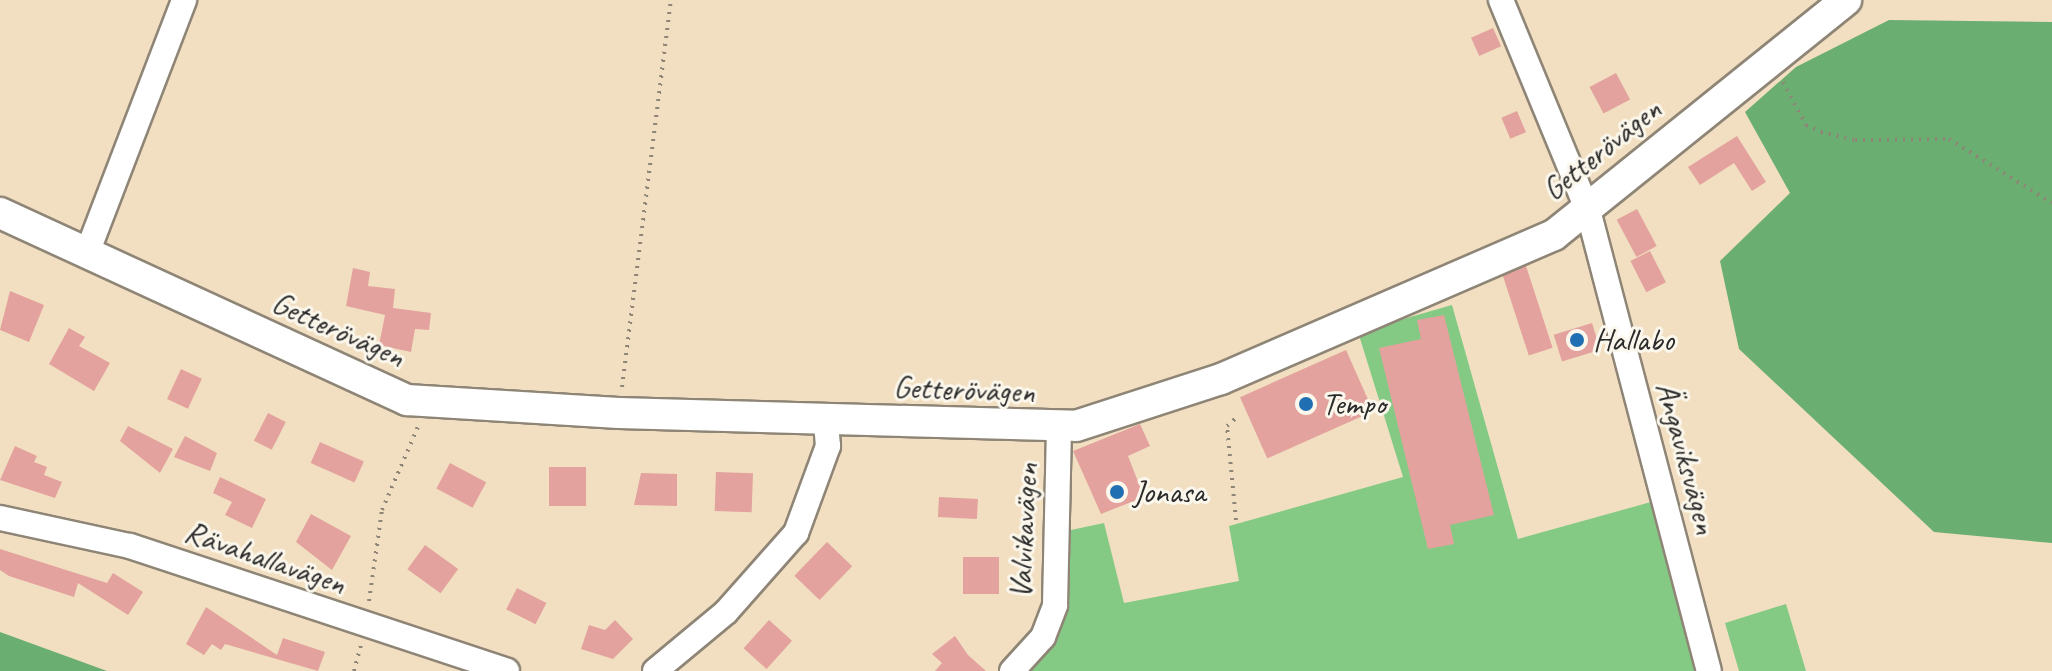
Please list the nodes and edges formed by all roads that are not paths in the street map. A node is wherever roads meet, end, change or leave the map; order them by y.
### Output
1 (184, 0) edge
2 (1501, 0) edge
3 (1846, 0) edge
4 (0, 213) edge
5 (1589, 214) junction
6 (87, 253) junction
7 (826, 421) junction
8 (1059, 427) junction
9 (0, 518) edge
10 (507, 671) edge
11 (655, 671) edge
12 (1012, 671) edge
13 (1709, 671) edge

1 - 6 street
2 - 5 street, Ängaviksvägen
3 - 5 street, Getterövägen
4 - 6 street, Getterövägen
5 - 8 street, Getterövägen
5 - 13 street, Ängaviksvägen
6 - 7 street, Getterövägen
7 - 8 street, Getterövägen
7 - 11 street
8 - 12 street, Valvikavägen
9 - 10 street, Rävahallavägen

